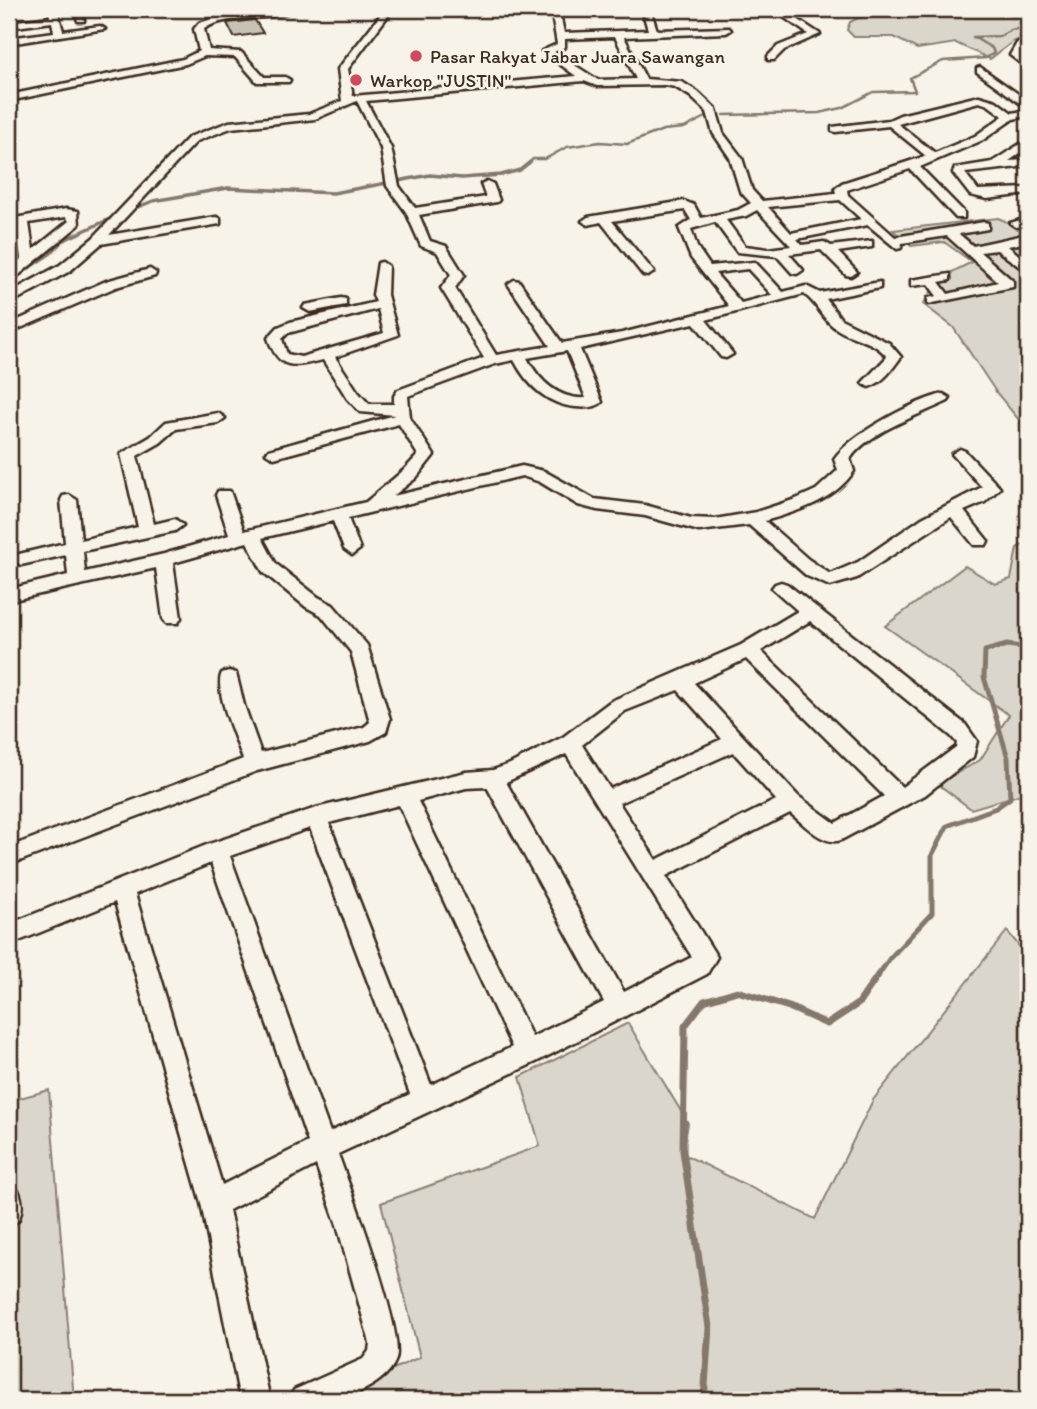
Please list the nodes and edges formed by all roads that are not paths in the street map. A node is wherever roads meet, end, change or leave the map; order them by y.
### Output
1 (16, 9) edge
2 (290, 9) edge
3 (389, 9) edge
4 (555, 9) edge
5 (646, 9) edge
6 (776, 9) edge
7 (9, 10) edge
8 (237, 11) edge
9 (401, 12) dead end
10 (54, 14) edge
11 (9, 25) edge
12 (373, 28) junction
13 (100, 29) dead end
14 (387, 29) junction
15 (726, 30) dead end
16 (653, 31) junction
17 (59, 34) junction
18 (618, 35) junction
19 (562, 36) junction
20 (9, 41) edge
21 (1028, 42) edge
22 (203, 53) junction
23 (771, 58) dead end
24 (349, 65) junction
25 (1028, 66) edge
26 (980, 70) dead end
27 (585, 78) junction
28 (285, 80) dead end
29 (641, 80) junction
30 (398, 94) junction
31 (9, 98) edge
32 (354, 98) junction
33 (407, 102) dead end
34 (1028, 106) edge
35 (1028, 113) edge
36 (1010, 116) junction
37 (891, 123) junction
38 (836, 129) dead end
39 (1027, 146) edge
40 (934, 157) junction
41 (1028, 163) edge
42 (912, 165) junction
43 (995, 165) junction
44 (487, 184) dead end
45 (1028, 191) edge
46 (843, 196) junction
47 (757, 205) junction
48 (412, 212) junction
49 (960, 215) dead end
50 (604, 218) junction
51 (718, 218) junction
52 (216, 221) dead end
53 (588, 221) dead end
54 (698, 221) junction
55 (870, 221) junction
56 (15, 222) edge
57 (984, 226) dead end
58 (950, 232) junction
59 (1028, 238) edge
60 (97, 241) junction
61 (868, 244) dead end
62 (999, 245) junction
63 (829, 250) junction
64 (970, 250) junction
65 (780, 252) junction
66 (29, 261) junction
67 (382, 266) dead end
68 (1028, 269) edge
69 (707, 270) junction
70 (797, 270) dead end
71 (649, 272) dead end
72 (850, 272) dead end
73 (150, 273) dead end
74 (9, 276) edge
75 (916, 283) dead end
76 (514, 284) dead end
77 (875, 285) dead end
78 (781, 297) junction
79 (818, 297) junction
80 (9, 298) edge
81 (382, 299) junction
82 (310, 308) dead end
83 (738, 308) junction
84 (698, 319) junction
85 (9, 329) edge
86 (566, 348) junction
87 (518, 354) junction
88 (726, 354) dead end
89 (327, 355) junction
90 (492, 360) junction
91 (869, 383) dead end
92 (943, 398) dead end
93 (403, 414) junction
94 (218, 418) dead end
95 (274, 453) dead end
96 (960, 454) dead end
97 (225, 495) dead end
98 (69, 500) dead end
99 (370, 506) junction
100 (953, 509) junction
101 (339, 516) junction
102 (753, 519) junction
103 (175, 525) dead end
104 (147, 531) junction
105 (245, 537) junction
106 (980, 541) dead end
107 (73, 549) junction
108 (352, 549) dead end
109 (21, 559) dead end
110 (164, 560) junction
111 (77, 580) junction
112 (781, 588) dead end
113 (9, 594) edge
114 (809, 612) junction
115 (172, 618) dead end
116 (748, 650) junction
117 (229, 678) dead end
118 (681, 681) junction
119 (735, 742) junction
120 (570, 743) junction
121 (255, 763) junction
122 (492, 778) junction
123 (405, 796) junction
124 (899, 797) junction
125 (606, 800) junction
126 (791, 802) junction
127 (316, 817) junction
128 (218, 851) junction
129 (9, 856) edge
130 (651, 873) junction
131 (122, 889) junction
132 (9, 934) edge
133 (619, 1006) junction
134 (527, 1053) junction
135 (425, 1101) junction
136 (323, 1148) junction
137 (9, 1199) edge
138 (214, 1203) junction
139 (9, 1212) edge
140 (255, 1400) edge
141 (304, 1400) edge

1 - 7 street
2 - 8 street
3 - 12 street
4 - 19 street
5 - 16 street
6 - 23 street
8 - 22 street
9 - 14 street
10 - 11 street
10 - 17 street
12 - 14 street
12 - 24 street
13 - 17 street
14 - 24 street
15 - 16 street
16 - 18 street
17 - 20 street
18 - 19 street
18 - 29 street
19 - 27 street
21 - 25 street
22 - 28 street
22 - 31 street
24 - 32 street
26 - 34 street
27 - 29 street
27 - 30 street
29 - 47 street
30 - 32 street
30 - 33 street
32 - 48 street
32 - 60 street
35 - 36 street
36 - 37 street
36 - 40 street
37 - 38 street
37 - 40 street
39 - 43 street
40 - 42 street
41 - 43 street
42 - 46 street
42 - 49 street
43 - 45 street
44 - 48 street
46 - 47 street
46 - 55 street
47 - 51 street
47 - 55 street
48 - 90 street
50 - 53 street
50 - 54 street
50 - 71 street
51 - 54 street
51 - 65 street
52 - 60 street
54 - 69 street
55 - 58 street
56 - 66 street
56 - 66 street
57 - 58 street
58 - 64 street
59 - 62 street
60 - 80 street
61 - 63 street
62 - 64 street
62 - 68 street
63 - 65 street
63 - 72 street
64 - 75 street
65 - 70 street
66 - 74 street
67 - 81 street
69 - 78 street
69 - 83 street
73 - 85 street
76 - 86 street
77 - 79 street
78 - 79 street
78 - 83 street
79 - 91 street
81 - 82 street
81 - 89 street
81 - 89 street
83 - 84 street
84 - 86 street
84 - 88 street
86 - 87 street
86 - 87 street
87 - 90 street
89 - 93 street
90 - 93 street
92 - 102 street
93 - 95 street
93 - 99 street
94 - 104 street
96 - 100 street
97 - 105 street
98 - 107 street
99 - 101 street
99 - 102 street
100 - 102 street
100 - 106 street
101 - 105 street
101 - 108 street
103 - 104 street
104 - 107 street
105 - 110 street
105 - 121 street
107 - 109 street
107 - 111 street
110 - 111 street
110 - 115 street
111 - 113 street
112 - 114 street
114 - 116 street
114 - 124 street
116 - 118 street
116 - 124 street
117 - 121 street
118 - 119 street
118 - 120 street
119 - 125 street
119 - 126 street
120 - 122 street
120 - 125 street
121 - 129 street
122 - 123 street
122 - 133 street
123 - 127 street
123 - 134 street
124 - 126 street
125 - 130 street
126 - 130 street
127 - 128 street
127 - 135 street
128 - 131 street
128 - 136 street
130 - 133 street
131 - 132 street
131 - 138 street
133 - 134 street
134 - 135 street
135 - 136 street
136 - 138 street
136 - 141 street
137 - 139 street
138 - 140 street

